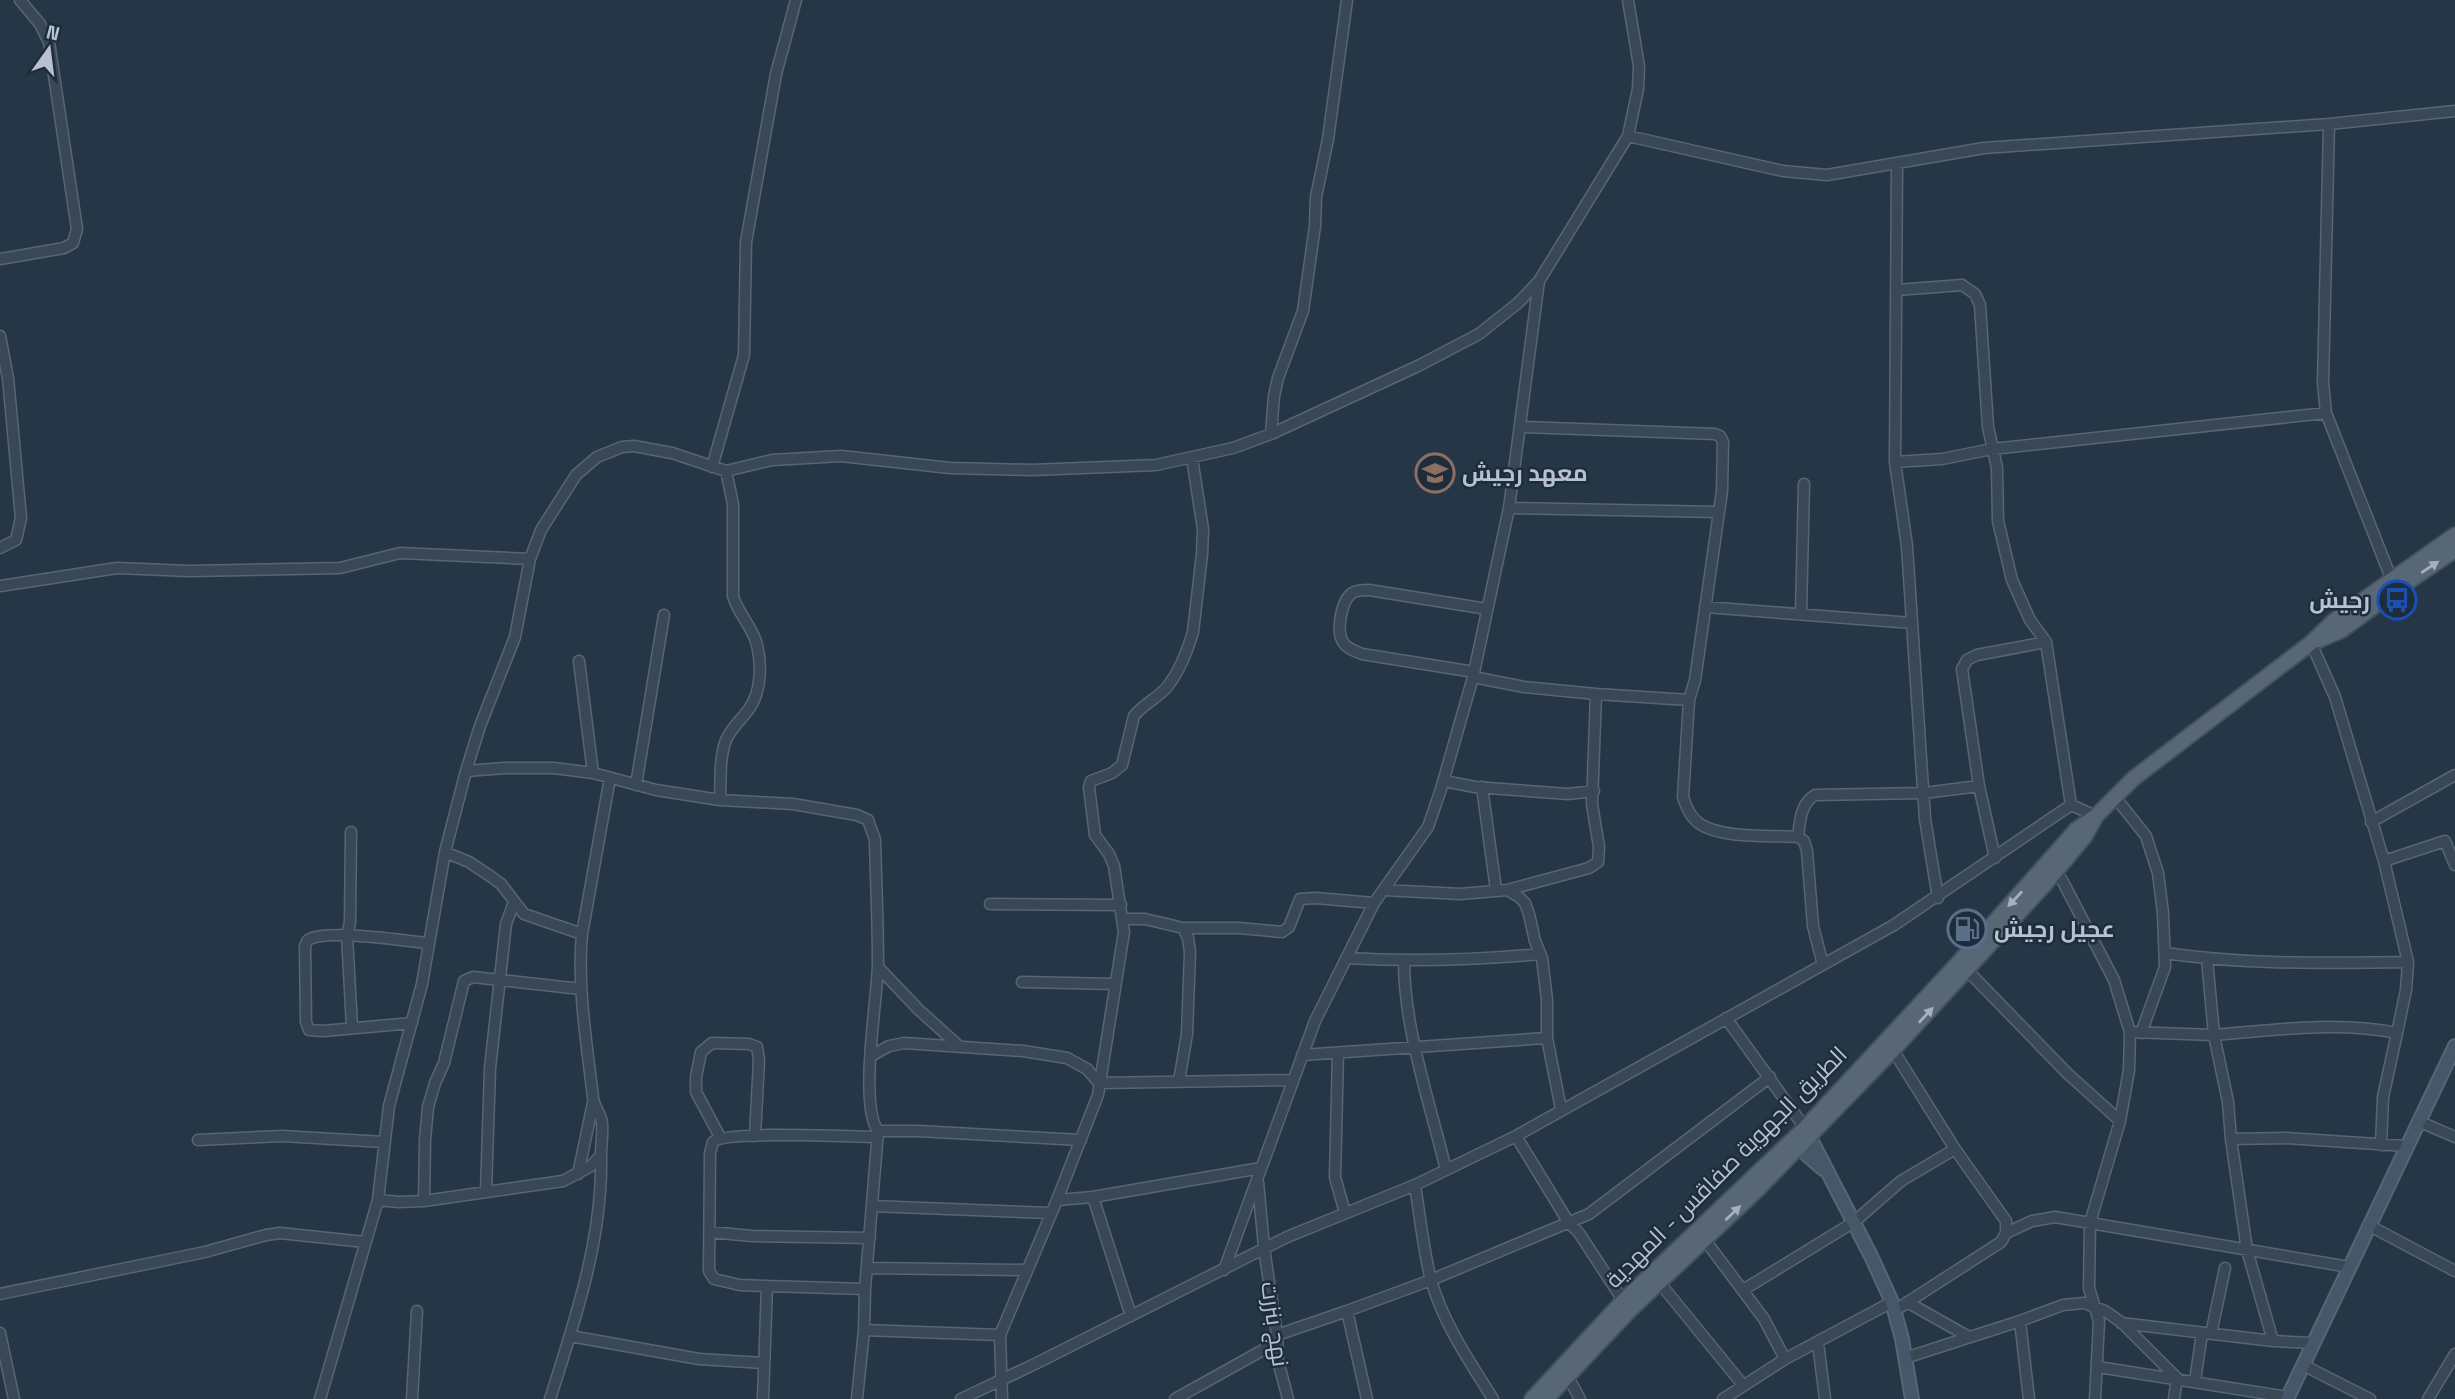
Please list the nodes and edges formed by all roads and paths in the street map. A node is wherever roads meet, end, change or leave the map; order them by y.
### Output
1 (20, 0) edge
2 (796, 0) edge
3 (1348, 0) edge
4 (1628, 0) edge
5 (2455, 111) edge
6 (2329, 124) junction
7 (1628, 136) junction
8 (1897, 164) junction
9 (0, 259) edge
10 (1539, 281) junction
11 (1897, 290) junction
12 (0, 336) edge
13 (2326, 413) junction
14 (1521, 427) junction
15 (1271, 435) junction
16 (1992, 449) junction
17 (1192, 458) junction
18 (1895, 462) junction
19 (712, 467) junction
20 (726, 471) junction
21 (1804, 484) dead end
22 (1509, 508) junction
23 (1719, 512) junction
24 (2455, 535) edge
25 (0, 548) edge
26 (2455, 550) edge
27 (530, 558) junction
28 (2393, 585) junction
29 (0, 586) edge
30 (1705, 607) junction
31 (1487, 609) junction
32 (1801, 613) junction
33 (664, 615) dead end
34 (1912, 622) junction
35 (2046, 642) junction
36 (2311, 643) junction
37 (579, 661) dead end
38 (1473, 675) junction
39 (1596, 694) junction
40 (1689, 700) junction
41 (466, 771) junction
42 (593, 773) junction
43 (2455, 775) edge
44 (610, 778) junction
45 (1444, 781) junction
46 (636, 785) junction
47 (1979, 786) junction
48 (1482, 787) junction
49 (1594, 791) junction
50 (1924, 793) junction
51 (2115, 797) junction
52 (720, 800) junction
53 (2071, 805) junction
54 (2096, 816) junction
55 (2371, 822) junction
56 (351, 832) dead end
57 (1798, 837) junction
58 (445, 852) junction
59 (1996, 858) junction
60 (2384, 861) junction
61 (2455, 865) edge
62 (2051, 868) junction
63 (1384, 890) junction
64 (1502, 890) junction
65 (1938, 898) junction
66 (514, 902) junction
67 (990, 904) dead end
68 (1374, 904) junction
69 (1121, 905) junction
70 (1124, 919) junction
71 (1183, 928) junction
72 (582, 934) junction
73 (347, 936) junction
74 (429, 943) junction
75 (2165, 953) junction
76 (1540, 954) junction
77 (1346, 958) junction
78 (2207, 959) junction
79 (1404, 961) junction
80 (2408, 962) junction
81 (1823, 965) junction
82 (1963, 966) junction
83 (878, 967) junction
84 (499, 981) junction
85 (1022, 982) dead end
86 (1115, 984) junction
87 (581, 989) junction
88 (1726, 1018) junction
89 (412, 1023) junction
90 (352, 1027) junction
91 (2135, 1033) junction
92 (2397, 1034) junction
93 (2214, 1035) junction
94 (1547, 1038) junction
95 (959, 1046) junction
96 (2455, 1046) edge
97 (1417, 1048) junction
98 (1893, 1050) junction
99 (1338, 1053) junction
100 (1302, 1055) junction
101 (871, 1056) junction
102 (1770, 1077) junction
103 (1293, 1080) junction
104 (1179, 1081) junction
105 (1099, 1083) junction
106 (594, 1102) junction
107 (1561, 1109) junction
108 (2120, 1121) junction
109 (2418, 1121) junction
110 (1808, 1132) junction
111 (878, 1134) junction
112 (755, 1136) junction
113 (1516, 1136) junction
114 (720, 1137) junction
115 (2455, 1137) edge
116 (2231, 1139) junction
117 (198, 1140) dead end
118 (1081, 1140) junction
119 (384, 1142) junction
120 (2381, 1144) junction
121 (1794, 1145) junction
122 (2406, 1146) junction
123 (1955, 1149) junction
124 (601, 1155) junction
125 (1261, 1168) junction
126 (1446, 1170) junction
127 (1826, 1171) junction
128 (578, 1174) junction
129 (1257, 1179) junction
130 (1415, 1185) junction
131 (486, 1191) junction
132 (1093, 1197) junction
133 (378, 1200) junction
134 (1057, 1200) junction
135 (424, 1201) junction
136 (872, 1206) junction
137 (1051, 1213) junction
138 (1345, 1213) junction
139 (1854, 1222) junction
140 (1569, 1223) junction
141 (2090, 1223) junction
142 (2368, 1225) junction
143 (710, 1232) junction
144 (2006, 1233) junction
145 (870, 1238) junction
146 (1705, 1240) junction
147 (365, 1241) junction
148 (1264, 1248) junction
149 (2247, 1250) junction
150 (2349, 1267) junction
151 (867, 1268) junction
152 (2225, 1268) dead end
153 (1027, 1270) junction
154 (1224, 1270) junction
155 (2455, 1272) edge
156 (1432, 1280) junction
157 (1658, 1282) junction
158 (766, 1286) junction
159 (865, 1289) junction
160 (1743, 1290) junction
161 (0, 1294) edge
162 (1908, 1302) junction
163 (2094, 1305) junction
164 (1626, 1306) junction
165 (1893, 1306) junction
166 (416, 1311) dead end
167 (1347, 1311) junction
168 (1131, 1316) junction
169 (2020, 1321) junction
170 (2121, 1322) junction
171 (864, 1330) junction
172 (0, 1333) edge
173 (2206, 1333) junction
174 (1000, 1335) junction
175 (1278, 1335) junction
176 (570, 1336) junction
177 (1969, 1337) junction
178 (2273, 1342) junction
179 (1818, 1343) junction
180 (2314, 1343) junction
181 (2455, 1354) edge
182 (1905, 1358) junction
183 (1785, 1359) junction
184 (764, 1363) junction
185 (2303, 1365) junction
186 (2098, 1367) junction
187 (1567, 1375) junction
188 (2177, 1378) junction
189 (1001, 1380) junction
190 (2194, 1381) junction
191 (1743, 1385) junction
192 (856, 1397) edge
193 (1186, 1397) edge
194 (322, 1398) edge
195 (2288, 1398) edge
196 (14, 1399) edge
197 (412, 1399) edge
198 (550, 1399) edge
199 (763, 1399) edge
200 (961, 1399) edge
201 (1002, 1399) edge
202 (1175, 1399) edge
203 (1288, 1399) edge
204 (1367, 1399) edge
205 (1493, 1399) edge
206 (1532, 1399) edge
207 (1546, 1399) edge
208 (1580, 1399) edge
209 (1723, 1399) edge
210 (1825, 1399) edge
211 (1912, 1399) edge
212 (2029, 1399) edge
213 (2095, 1399) edge
214 (2174, 1399) edge
215 (2370, 1399) edge
216 (2428, 1399) edge

1 - 9 street
2 - 19 street
3 - 15 street
4 - 7 street
5 - 6 street
6 - 8 street
6 - 13 street
7 - 8 street
7 - 10 street
8 - 11 street
10 - 14 street
10 - 15 street
11 - 16 street
11 - 18 street
12 - 25 street
13 - 16 street
13 - 28 street
14 - 22 street
14 - 23 street
15 - 17 street
16 - 18 street
16 - 35 street
17 - 20 street
17 - 69 street
18 - 34 street
19 - 20 street
19 - 27 street
20 - 52 street
21 - 32 street
22 - 23 street
22 - 31 street
23 - 30 street
24 - 28 main road, الطريق الجهوية صفاقس - المهدية
28 -> 26 main road, الطريق الجهوية صفاقس - المهدية
27 - 29 street
27 - 41 street
28 - 36 main road, الطريق الجهوية صفاقس - المهدية
30 - 32 street
30 - 40 street
31 - 38 street
31 - 38 street
32 - 34 street
33 - 46 street
34 - 50 street
35 - 47 street
35 - 53 street
36 - 51 main road, الطريق الجهوية صفاقس - المهدية
36 - 55 street
37 - 42 street
38 - 39 street
38 - 45 street
39 - 40 street
39 - 49 street
40 - 57 street
41 - 42 street
41 - 58 street
42 - 44 street
43 - 55 street
44 - 46 street
44 - 72 street
45 - 48 street
45 - 63 street
46 - 52 street
47 - 50 street
47 - 59 street
48 - 49 street
48 - 64 street
49 - 64 street
50 - 57 street
50 - 65 street
51 - 54 main road, الطريق الجهوية صفاقس - المهدية
51 - 75 street
52 - 83 street
53 - 54 street
53 - 59 street
54 - 62 main road, الطريق الجهوية صفاقس - المهدية
55 - 60 street
56 - 73 street
57 - 81 street
58 - 66 street
58 - 74 street
59 - 65 street
60 - 61 street
60 - 80 street
62 - 82 main road, الطريق الجهوية صفاقس - المهدية
62 - 91 street
63 - 64 street
63 - 68 street
64 - 76 street
65 - 81 street
66 - 72 street
66 - 84 street
67 - 69 street
68 - 71 street
68 - 77 street
69 - 70 street
70 - 71 street
70 - 86 street
71 - 104 street
72 - 87 street
73 - 74 street
73 - 90 street
73 - 90 street
74 - 89 street
75 - 78 street
75 - 91 street
76 - 79 street
76 - 94 street
77 - 79 street
77 - 100 street
78 - 80 street
78 - 93 street
79 - 97 street
80 - 92 street
81 - 88 street
98 -> 82 main road, الطريق الجهوية صفاقس - المهدية
82 - 108 street
82 - 110 main road, الطريق الجهوية صفاقس - المهدية
83 - 95 street
83 - 101 street
84 - 87 street
84 - 131 street
84 - 135 street
85 - 86 street
86 - 105 street
87 - 106 street
88 - 102 street
88 - 107 street
89 - 90 street
89 - 119 street
91 - 93 street
91 - 108 street
92 - 93 street
92 - 120 street
93 - 116 street
94 - 97 street
94 - 107 street
95 - 101 street
95 - 105 street
96 - 109 street
97 - 99 street
97 - 126 street
98 - 110 main road, الطريق الجهوية صفاقس - المهدية
98 - 123 street
99 - 100 street
99 - 138 street
100 - 103 street
101 - 111 street
102 - 110 street
102 - 140 street
103 - 104 street
103 - 125 street
104 - 105 street
105 - 118 street
106 - 124 street
106 - 128 street
107 - 113 street
108 - 141 street
109 - 115 street
109 - 122 street
110 - 121 main road, الطريق الجهوية صفاقس - المهدية
110 - 127 street
111 - 112 street
111 - 118 street
111 - 136 street
112 - 114 street
112 - 114 street
113 - 126 street
113 - 140 street
114 - 143 street
116 - 120 street
116 - 149 street
117 - 119 street
118 - 134 street
119 - 133 street
120 - 122 street
121 - 127 street
146 -> 121 main road, الطريق الجهوية صفاقس - المهدية
121 - 164 main road, الطريق الجهوية صفاقس - المهدية
122 - 142 street
123 - 139 street
123 - 144 street
124 - 128 street
124 - 176 street
125 - 129 street
125 - 132 street
126 - 130 street
127 - 139 street
128 - 131 street
129 - 148 street, نهج بنزرت
129 - 154 street
130 - 138 street
130 - 156 street
131 - 135 street
132 - 134 street
132 - 168 street
133 - 135 street
133 - 147 street
134 - 137 street
136 - 137 street
136 - 145 street
137 - 153 street
138 - 148 street
139 - 160 street
139 - 165 street
140 - 156 street
140 - 164 street
141 - 144 street
141 - 149 street
141 - 163 street
142 - 150 street
142 - 155 street
143 - 145 street
143 - 158 street
144 - 162 street
145 - 151 street
146 - 157 main road, الطريق الجهوية صفاقس - المهدية
146 - 160 street
147 - 161 street
147 - 194 street
148 - 154 street
148 - 175 street, نهج بنزرت
149 - 150 street
149 - 178 street
150 - 180 street
151 - 153 street
151 - 159 street
152 - 173 street
153 - 174 street
154 - 168 street
156 - 167 street
156 - 205 street
157 - 164 main road, الطريق الجهوية صفاقس - المهدية
157 - 191 street
158 - 159 street
158 - 184 street
159 - 171 street
160 - 183 street
162 - 165 street
162 - 177 street
163 - 169 street
163 - 170 street
163 - 186 street
164 - 187 main road, الطريق الجهوية صفاقس - المهدية
164 - 206 main road, الطريق الجهوية صفاقس - المهدية
165 - 179 street
165 - 182 street
166 - 197 street
167 - 175 street
167 - 204 street
168 - 189 street
169 - 177 street
169 - 212 street
170 - 173 street
170 - 188 street
171 - 174 street
171 - 192 street
172 - 196 street
173 - 178 street
173 - 190 street
174 - 189 street
175 - 193 street
175 - 203 street, نهج بنزرت
176 - 184 street
176 - 198 street
177 - 182 street
178 - 180 street
179 - 183 street
179 - 210 street
180 - 185 street
181 - 216 street
182 - 211 street
183 - 191 street
184 - 199 street
185 - 195 street
185 - 215 street
186 - 188 street
186 - 213 street
187 - 207 main road, الطريق الجهوية صفاقس - المهدية
187 - 208 street
188 - 190 street
188 - 214 street
189 - 200 street
189 - 201 street
190 - 195 street
191 - 209 street
193 - 202 street

